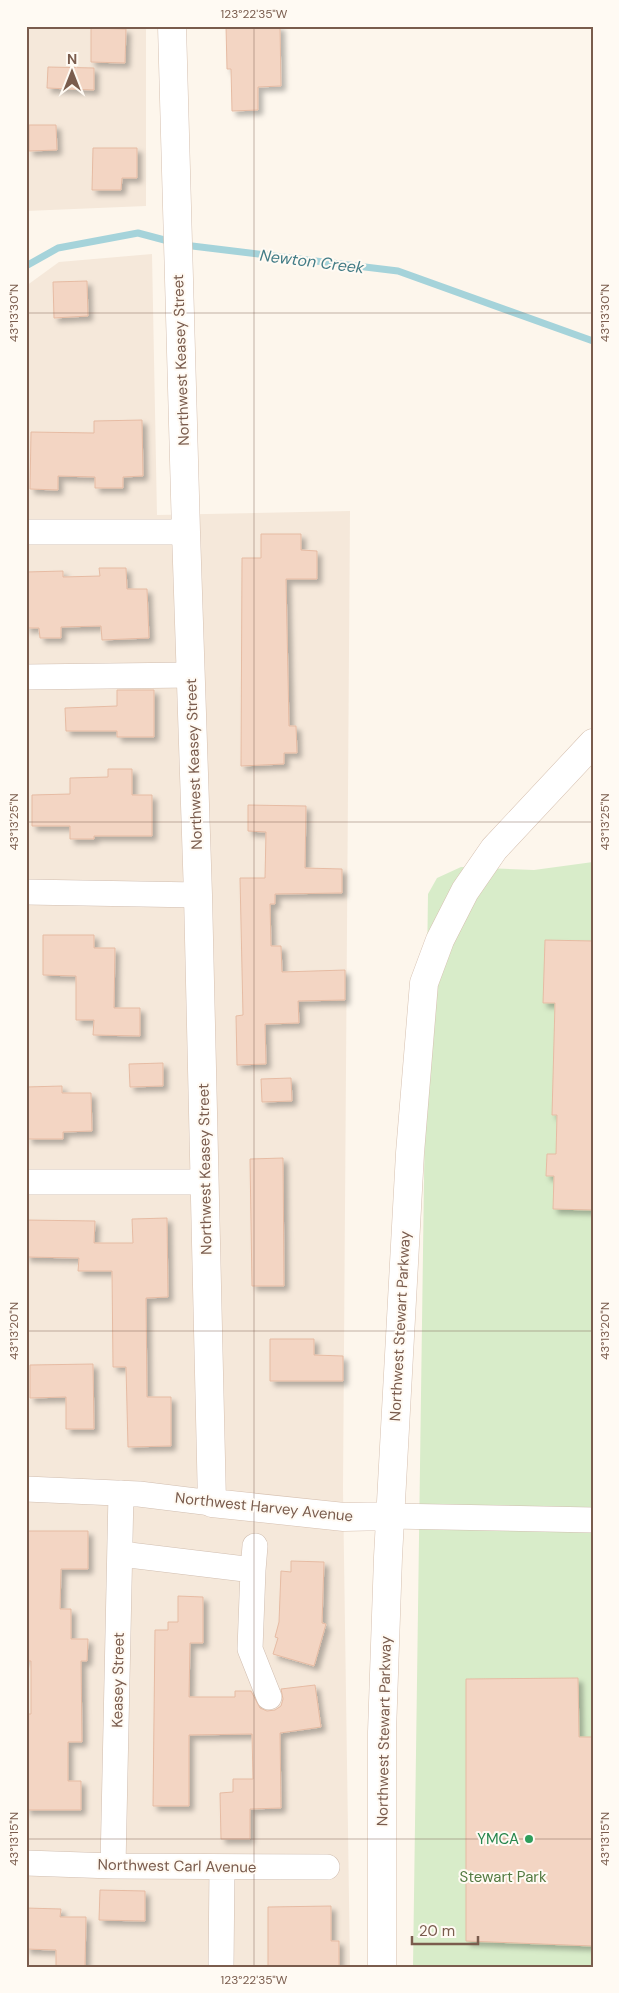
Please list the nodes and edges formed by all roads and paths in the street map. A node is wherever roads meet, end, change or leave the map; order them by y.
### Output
1 (172, 26) edge
2 (26, 532) edge
3 (186, 532) junction
4 (191, 675) junction
5 (26, 677) edge
6 (593, 743) edge
7 (26, 892) edge
8 (198, 895) junction
9 (26, 1182) edge
10 (205, 1182) junction
11 (26, 1489) edge
12 (121, 1493) junction
13 (212, 1503) junction
14 (390, 1516) junction
15 (593, 1520) edge
16 (120, 1554) junction
17 (269, 1697) dead end
18 (26, 1863) edge
19 (113, 1866) junction
20 (222, 1867) junction
21 (327, 1867) dead end
22 (221, 1967) edge
23 (382, 1967) edge

1 - 3 street, Northwest Keasey Street
2 - 3 street
3 - 4 street, Northwest Keasey Street
4 - 5 street
4 - 8 street, Northwest Keasey Street
6 - 14 street, Northwest Stewart Parkway
7 - 8 street
8 - 10 street, Northwest Keasey Street
9 - 10 street
10 - 13 street, Northwest Keasey Street
11 - 12 street, Northwest Harvey Avenue
12 - 13 street, Northwest Harvey Avenue
12 - 16 street, Keasey Street
13 - 14 street, Northwest Harvey Avenue
14 - 15 street, Northwest Harvey Avenue
14 - 23 street, Northwest Stewart Parkway
16 - 17 street
16 - 19 street, Keasey Street
18 - 19 street, Northwest Carl Avenue
19 - 20 street, Northwest Carl Avenue
20 - 21 street, Northwest Carl Avenue
20 - 22 street

